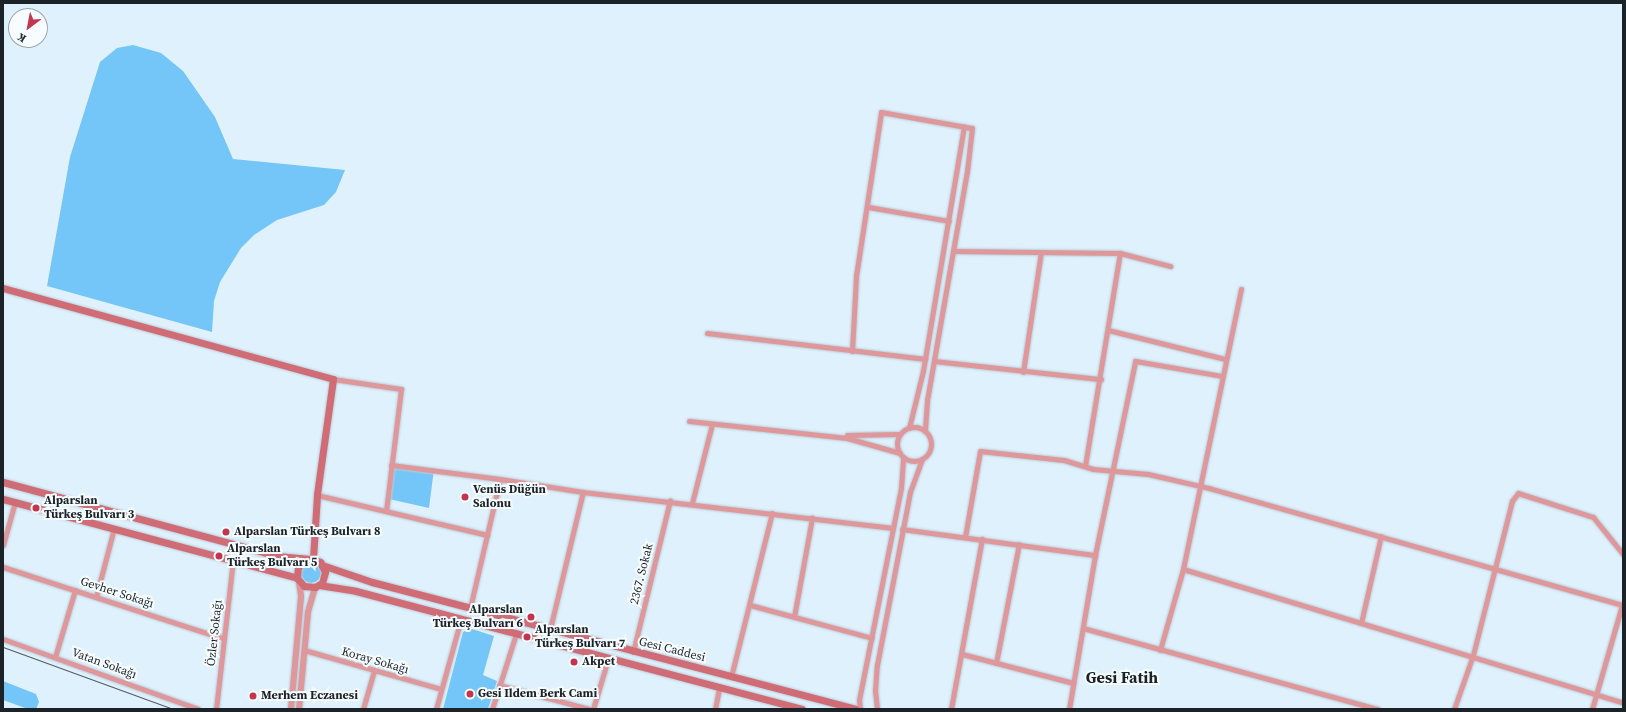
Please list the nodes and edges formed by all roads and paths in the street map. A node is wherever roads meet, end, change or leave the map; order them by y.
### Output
1 (964, 126) junction
2 (868, 207) junction
3 (949, 221) junction
4 (953, 250) junction
5 (1041, 252) junction
6 (1120, 253) junction
7 (1170, 266) dead end
8 (3, 288) edge
9 (1241, 289) dead end
10 (1108, 330) junction
11 (707, 333) dead end
12 (852, 351) junction
13 (925, 359) junction
14 (1225, 360) junction
15 (934, 361) junction
16 (1023, 372) junction
17 (1222, 376) junction
18 (333, 379) junction
19 (1100, 379) junction
20 (689, 421) dead end
21 (712, 424) junction
22 (909, 428) junction
23 (925, 431) junction
24 (900, 434) junction
25 (828, 436) junction
26 (901, 455) junction
27 (922, 459) junction
28 (392, 465) junction
29 (1085, 466) junction
30 (1112, 470) junction
31 (500, 479) junction
32 (3, 482) edge
33 (1199, 486) junction
34 (583, 492) junction
35 (317, 495) junction
36 (3, 499) edge
37 (670, 500) junction
38 (15, 502) junction
39 (692, 503) junction
40 (386, 511) junction
41 (772, 513) junction
42 (812, 518) junction
43 (114, 528) junction
44 (893, 528) junction
45 (902, 529) junction
46 (487, 535) junction
47 (1381, 536) junction
48 (965, 537) junction
49 (982, 539) junction
50 (1019, 544) junction
51 (3, 545) edge
52 (1623, 554) edge
53 (1095, 555) junction
54 (233, 559) junction
55 (310, 559) junction
56 (322, 565) junction
57 (3, 567) edge
58 (1183, 569) junction
59 (1494, 569) junction
60 (298, 580) junction
61 (317, 586) junction
62 (75, 590) junction
63 (96, 597) junction
64 (750, 604) junction
65 (1623, 605) edge
66 (470, 608) junction
67 (794, 617) junction
68 (461, 619) junction
69 (1362, 623) junction
70 (1083, 628) junction
71 (550, 629) junction
72 (516, 634) junction
73 (872, 638) junction
74 (3, 639) edge
75 (224, 639) junction
76 (304, 650) junction
77 (1160, 650) junction
78 (633, 652) junction
79 (962, 654) junction
80 (1473, 655) junction
81 (55, 657) junction
82 (608, 658) junction
83 (996, 663) junction
84 (374, 671) junction
85 (732, 677) junction
86 (1073, 683) junction
87 (499, 685) junction
88 (719, 688) junction
89 (441, 689) junction
90 (1597, 694) junction
91 (1623, 703) edge
92 (788, 707) edge
93 (198, 709) edge
94 (216, 709) edge
95 (291, 709) edge
96 (299, 709) edge
97 (363, 709) edge
98 (436, 709) edge
99 (492, 709) edge
100 (589, 709) edge
101 (593, 709) edge
102 (715, 709) edge
103 (802, 709) edge
104 (856, 709) edge
105 (860, 709) edge
106 (877, 709) edge
107 (952, 709) edge
108 (1069, 709) edge
109 (1378, 709) edge
110 (1454, 709) edge
111 (1592, 709) edge

1 - 2 street
1 - 3 street
1 - 4 street
2 - 3 street
2 - 12 street
3 - 13 street
4 - 5 street
4 - 15 street
5 - 6 street
5 - 16 street
6 - 7 street
6 - 10 street
8 - 18 main road
9 - 14 street
10 - 14 street
10 - 19 street
11 - 12 street
12 - 13 street
13 - 22 street
14 - 17 street
15 - 16 street
15 - 23 street
16 - 19 street
17 - 30 street
17 - 33 street
18 - 28 street
18 - 35 main road
19 - 29 street
20 - 21 street
21 - 25 street
21 - 39 street
22 - 23 street
22 - 24 street
23 - 27 street
24 - 25 street
24 - 26 street
25 - 26 street
26 - 27 street
26 - 44 street
27 - 45 street
28 - 31 street
28 - 40 street
29 - 30 street
29 - 48 street
30 - 33 street
30 - 53 street
31 - 34 street
31 - 46 street
32 - 55 main road
33 - 47 street
33 - 58 street
34 - 37 street
34 - 71 street
35 - 40 street
35 - 55 main road
36 - 38 main road
37 - 39 street
37 - 78 street, 2367. Sokak
38 - 43 main road
38 - 51 street
39 - 41 street
40 - 46 street
41 - 42 street
41 - 64 street
42 - 44 street
42 - 67 street
43 - 54 main road
43 - 63 street
44 - 73 street
45 - 48 street
45 - 106 street
46 - 66 street
47 - 59 street
47 - 69 street
48 - 49 street
49 - 50 street
49 - 79 street
50 - 53 street
50 - 83 street
52 - 59 street
53 - 70 street
54 - 60 main road
54 - 75 street, Özler Sokağı
55 - 56 main road
55 - 60 main road
56 - 61 main road
56 - 66 main road, Gesi Caddesi
57 - 62 street, Gevher Sokağı
58 - 69 street
58 - 77 street
59 - 65 street
59 - 80 street
60 - 61 main road
60 - 95 street
61 - 68 main road, Gesi Caddesi
61 - 76 street
62 - 63 street, Gevher Sokağı
62 - 81 street
63 - 75 street, Gevher Sokağı
64 - 67 street
64 - 85 street
65 - 90 street
66 - 71 main road, Gesi Caddesi
67 - 73 street
68 - 72 main road, Gesi Caddesi
68 - 89 street
69 - 80 street
70 - 77 street
70 - 86 street
71 - 78 main road, Gesi Caddesi
72 - 82 main road, Gesi Caddesi
72 - 87 street
73 - 105 street
74 - 81 street, Vatan Sokağı
75 - 94 street, Özler Sokağı
76 - 84 street, Koray Sokağı
76 - 96 street
77 - 109 street
78 - 85 main road, Gesi Caddesi
79 - 83 street
79 - 107 street
80 - 90 street
80 - 110 street
81 - 93 street, Vatan Sokağı
82 - 88 main road, Gesi Caddesi
82 - 101 street
83 - 86 street
84 - 89 street, Koray Sokağı
84 - 97 street
85 - 104 main road, Gesi Caddesi
86 - 108 street
87 - 99 street
87 - 100 street
88 - 92 main road, Gesi Caddesi
88 - 102 street
89 - 98 street
90 - 91 street
90 - 111 street
92 - 103 main road, Gesi Caddesi

